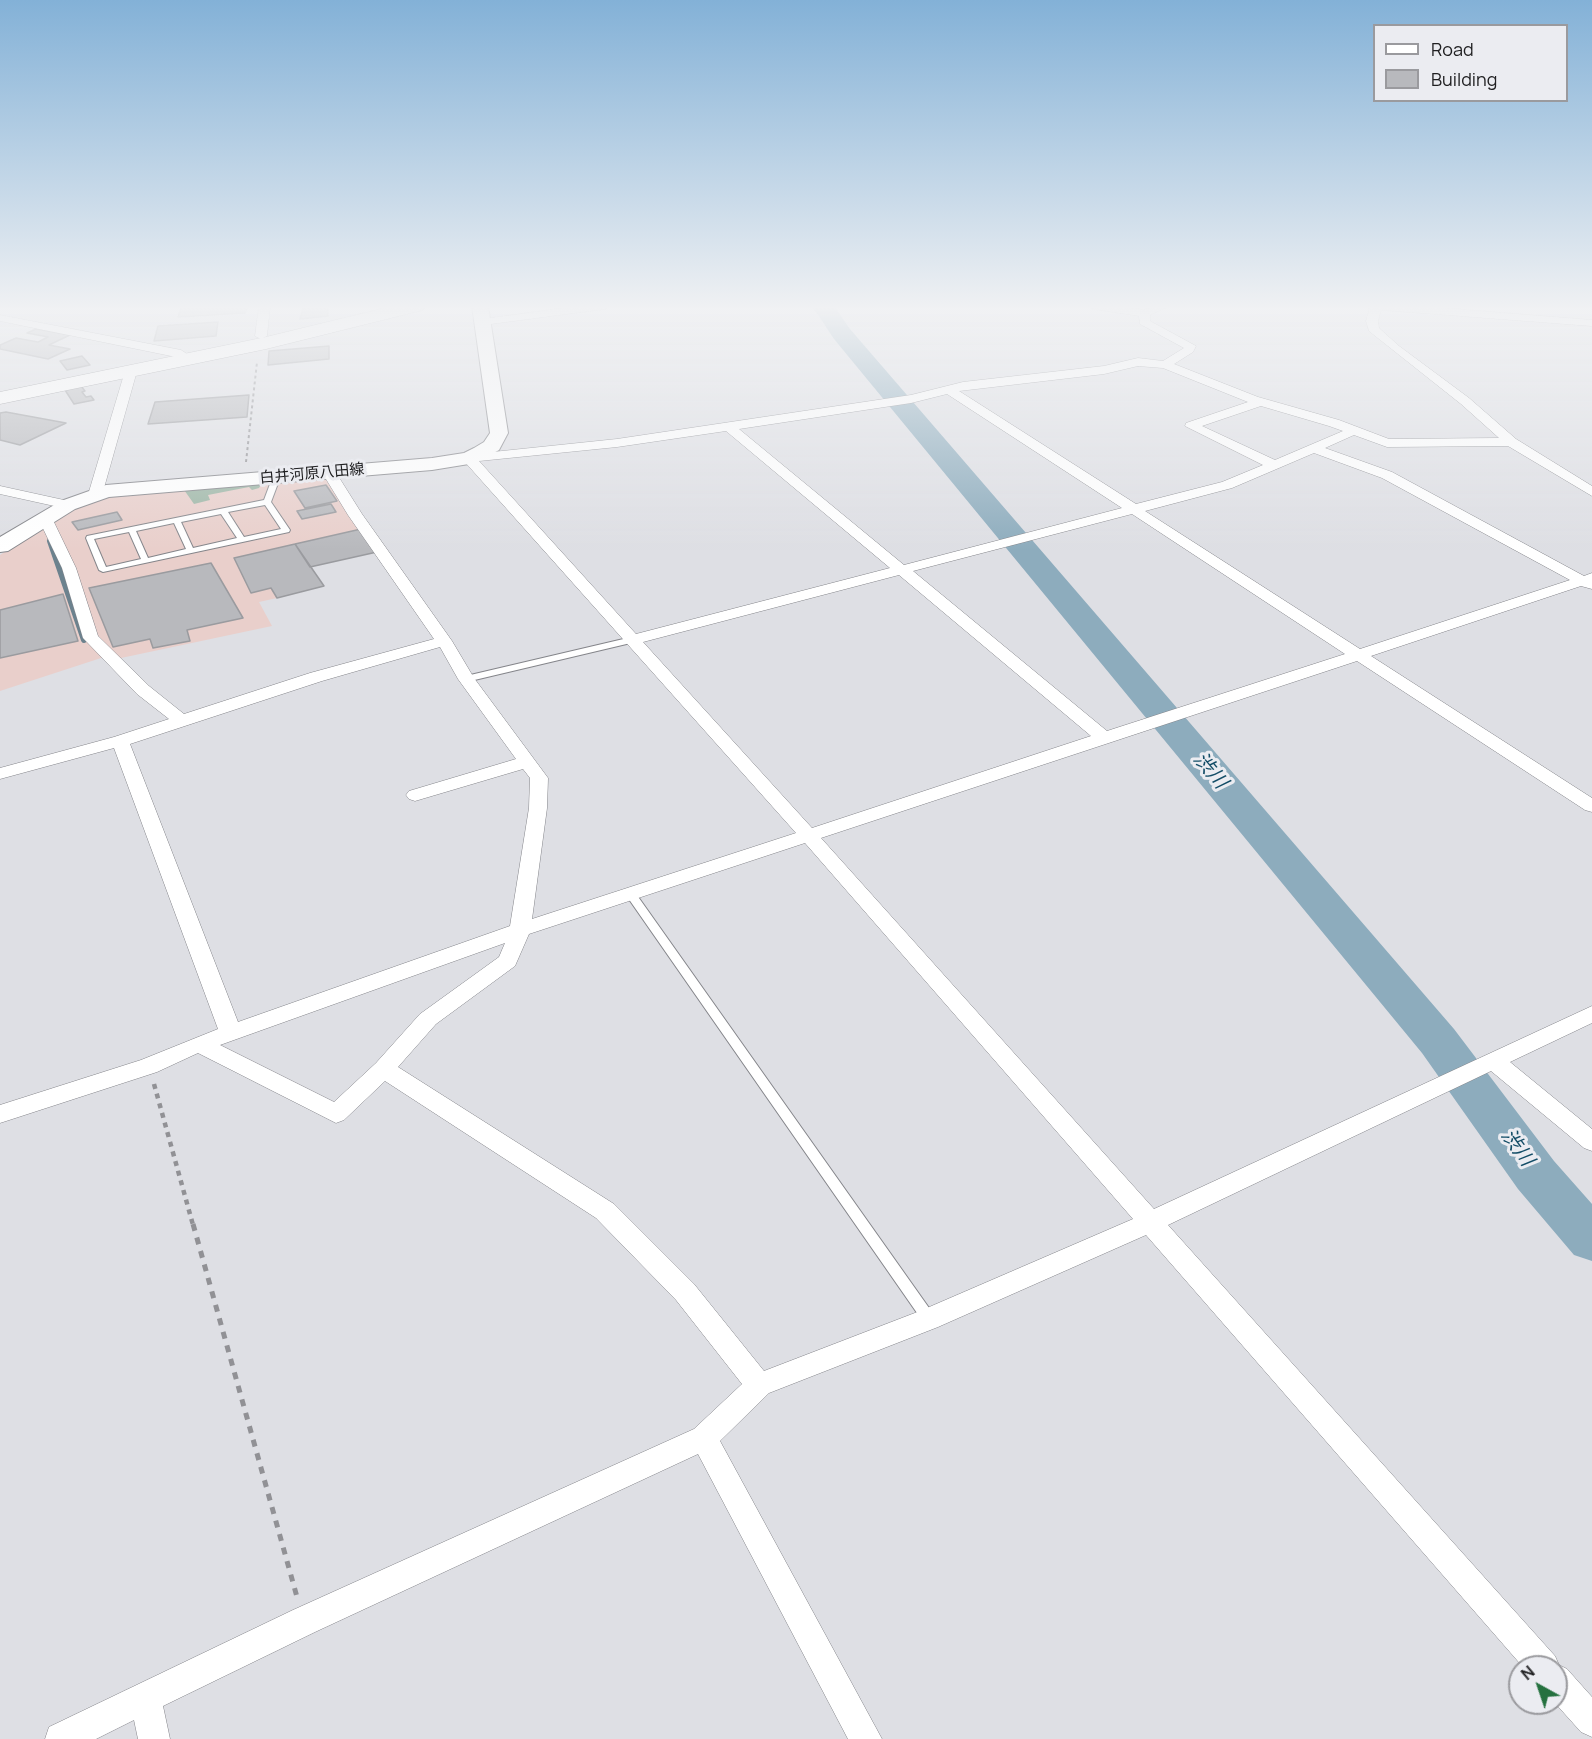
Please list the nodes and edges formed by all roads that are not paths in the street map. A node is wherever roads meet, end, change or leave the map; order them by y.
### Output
1 (53, 387) edge
2 (126, 387) edge
3 (492, 387) edge
4 (963, 387) edge
5 (1222, 387) edge
6 (1448, 387) edge
7 (948, 389) junction
8 (0, 398) edge
9 (1261, 402) junction
10 (727, 425) junction
11 (1353, 431) junction
12 (1511, 442) junction
13 (1313, 448) junction
14 (469, 458) junction
15 (1273, 464) junction
16 (333, 472) junction
17 (276, 478) junction
18 (0, 490) edge
19 (1592, 492) edge
20 (95, 495) junction
21 (267, 502) junction
22 (68, 506) junction
23 (1133, 509) junction
24 (223, 512) junction
25 (45, 518) junction
26 (177, 521) junction
27 (132, 530) junction
28 (242, 540) junction
29 (0, 546) edge
30 (191, 551) junction
31 (145, 560) junction
32 (904, 571) junction
33 (1589, 582) edge
34 (632, 640) junction
35 (444, 641) junction
36 (1357, 656) junction
37 (466, 679) junction
38 (181, 720) junction
39 (1104, 738) junction
40 (120, 741) junction
41 (527, 762) junction
42 (0, 774) edge
43 (415, 795) dead end
44 (1592, 806) edge
45 (807, 835) junction
46 (630, 893) junction
47 (520, 930) junction
48 (1592, 1014) edge
49 (231, 1033) junction
50 (198, 1044) junction
51 (1485, 1064) junction
52 (384, 1068) junction
53 (0, 1114) edge
54 (1592, 1142) edge
55 (1150, 1222) junction
56 (929, 1319) junction
57 (759, 1385) junction
58 (704, 1438) junction
59 (1533, 1655) edge
60 (1568, 1694) edge
61 (146, 1699) junction
62 (1592, 1721) edge
63 (61, 1739) edge
64 (154, 1739) edge
65 (866, 1739) edge

1 - 8 highway
2 - 20 street
3 - 14 main road, 白井河原八田線
4 - 7 street
5 - 9 street
6 - 12 street
7 - 10 street
7 - 23 street
9 - 11 street
9 - 15 street
10 - 14 street
10 - 32 street
11 - 12 street
11 - 13 street
12 - 19 street
13 - 15 street
13 - 33 street
14 - 16 main road, 白井河原八田線
14 - 34 street
15 - 23 street
16 - 17 main road, 白井河原八田線
16 - 35 street
17 - 20 main road, 白井河原八田線
17 - 21 lane
18 - 22 street
20 - 22 main road, 白井河原八田線
21 - 24 lane
21 - 28 lane
22 - 25 main road, 白井河原八田線
23 - 32 street
23 - 36 street
24 - 26 lane
24 - 28 lane
25 - 29 main road, 白井河原八田線
25 - 38 street
26 - 27 lane
26 - 30 lane
27 - 31 lane
27 - 31 lane
28 - 30 lane
30 - 31 lane
32 - 34 street
32 - 39 street
33 - 36 street
34 - 37 lane
34 - 45 street
35 - 37 street
35 - 38 street
36 - 39 street
36 - 44 street
37 - 41 street
38 - 40 street
39 - 45 street
40 - 42 street
40 - 49 street
41 - 43 street
41 - 47 street
45 - 46 street
45 - 55 street
46 - 47 street
46 - 56 lane
47 - 49 street
47 - 52 street
48 - 51 street
49 - 50 street
50 - 52 street
50 - 53 street
51 - 54 street
51 - 55 street
52 - 57 street
55 - 56 street
55 - 59 street
56 - 57 street
57 - 58 street
58 - 61 street
58 - 65 street
60 - 62 street
61 - 63 street
61 - 64 street

